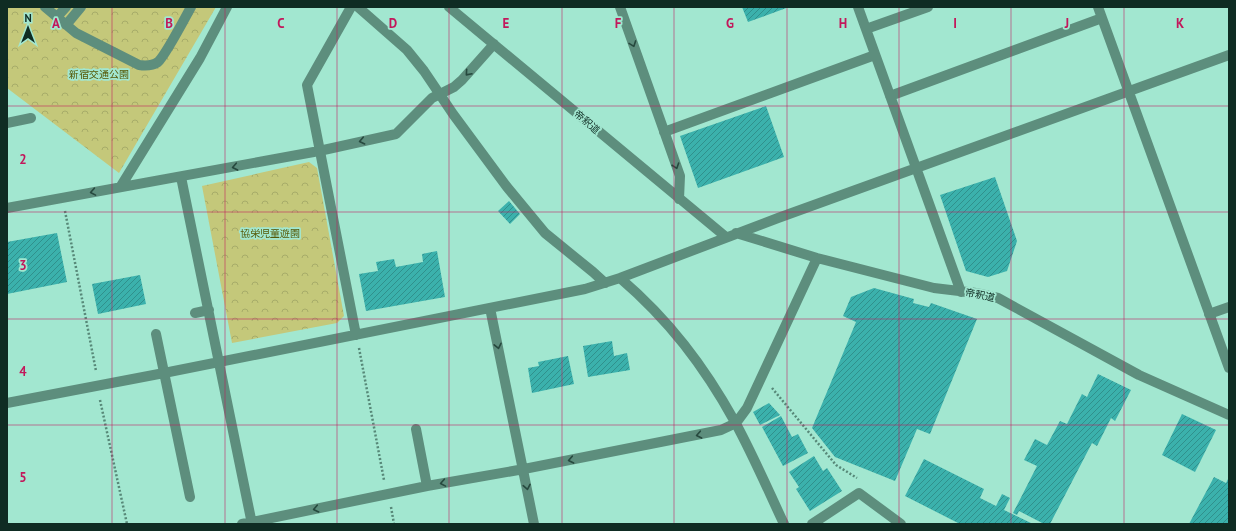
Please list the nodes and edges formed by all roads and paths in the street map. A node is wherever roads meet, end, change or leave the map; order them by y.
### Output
1 (45, 7) edge
2 (66, 7) edge
3 (81, 7) edge
4 (191, 7) edge
5 (227, 7) edge
6 (351, 7) edge
7 (358, 7) edge
8 (449, 7) edge
9 (620, 7) edge
10 (858, 7) edge
11 (928, 7) edge
12 (1098, 7) edge
13 (57, 17) junction
14 (1102, 18) junction
15 (66, 25) junction
16 (866, 29) junction
17 (494, 44) junction
18 (875, 55) junction
19 (1229, 56) edge
20 (1130, 92) junction
21 (441, 94) junction
22 (890, 96) junction
23 (31, 118) dead end
24 (7, 123) edge
25 (664, 132) junction
26 (319, 151) junction
27 (916, 168) junction
28 (183, 182) junction
29 (121, 186) junction
30 (62, 197) junction
31 (679, 199) junction
32 (7, 208) edge
33 (731, 235) junction
34 (817, 258) junction
35 (620, 278) junction
36 (605, 283) junction
37 (961, 292) junction
38 (1229, 307) edge
39 (490, 308) junction
40 (209, 310) junction
41 (196, 313) dead end
42 (1209, 314) junction
43 (156, 334) dead end
44 (356, 335) junction
45 (359, 347) dead end
46 (220, 362) junction
47 (1229, 368) edge
48 (96, 372) dead end
49 (164, 374) junction
50 (762, 377) junction
51 (99, 395) dead end
52 (7, 402) edge
53 (1229, 414) edge
54 (736, 423) junction
55 (416, 429) dead end
56 (524, 469) junction
57 (861, 480) dead end
58 (385, 484) dead end
59 (427, 486) junction
60 (190, 497) dead end
61 (390, 506) dead end
62 (252, 523) edge
63 (126, 524) edge
64 (242, 524) edge
65 (394, 524) edge
66 (534, 524) edge
67 (784, 524) edge
68 (812, 524) edge
69 (901, 524) edge

1 - 13 street
2 - 13 street
3 - 15 street
4 - 15 street
5 - 29 street
6 - 26 street
7 - 21 street
8 - 17 street, 帝釈道
9 -> 25 street
10 - 16 street
11 - 16 street
12 - 14 street
13 - 15 street
14 - 20 street
14 - 22 street
16 - 18 street
17 -> 21 street
17 - 31 street, 帝釈道
18 - 22 street
18 - 25 street
19 - 20 street
20 - 27 street
20 - 42 street
21 -> 26 street
21 - 36 street
22 - 27 street
23 - 24 street
25 -> 31 street
26 -> 28 street
26 - 44 street
27 - 33 street
27 - 37 street
28 - 29 street
28 - 40 street
29 -> 30 street
30 - 32 street
30 - 48 path
31 - 33 street, 帝釈道
33 - 34 street, 帝釈道
33 - 35 street
34 - 37 street, 帝釈道
34 - 50 street
35 - 36 street
35 - 54 street
36 - 39 street
37 - 53 street, 帝釈道
38 - 42 street
39 - 44 street
39 -> 56 street
40 - 41 street
40 - 46 street
42 - 47 street
43 - 49 street
44 - 46 street
45 - 58 path
46 - 49 street
46 - 62 street
49 - 52 street
49 - 60 street
50 - 54 street
50 - 57 path
51 - 63 path
54 -> 56 street
54 - 67 street
55 - 59 street
56 -> 59 street
56 -> 66 street
59 -> 62 street
61 - 65 path
62 - 64 street
68 - 69 street

